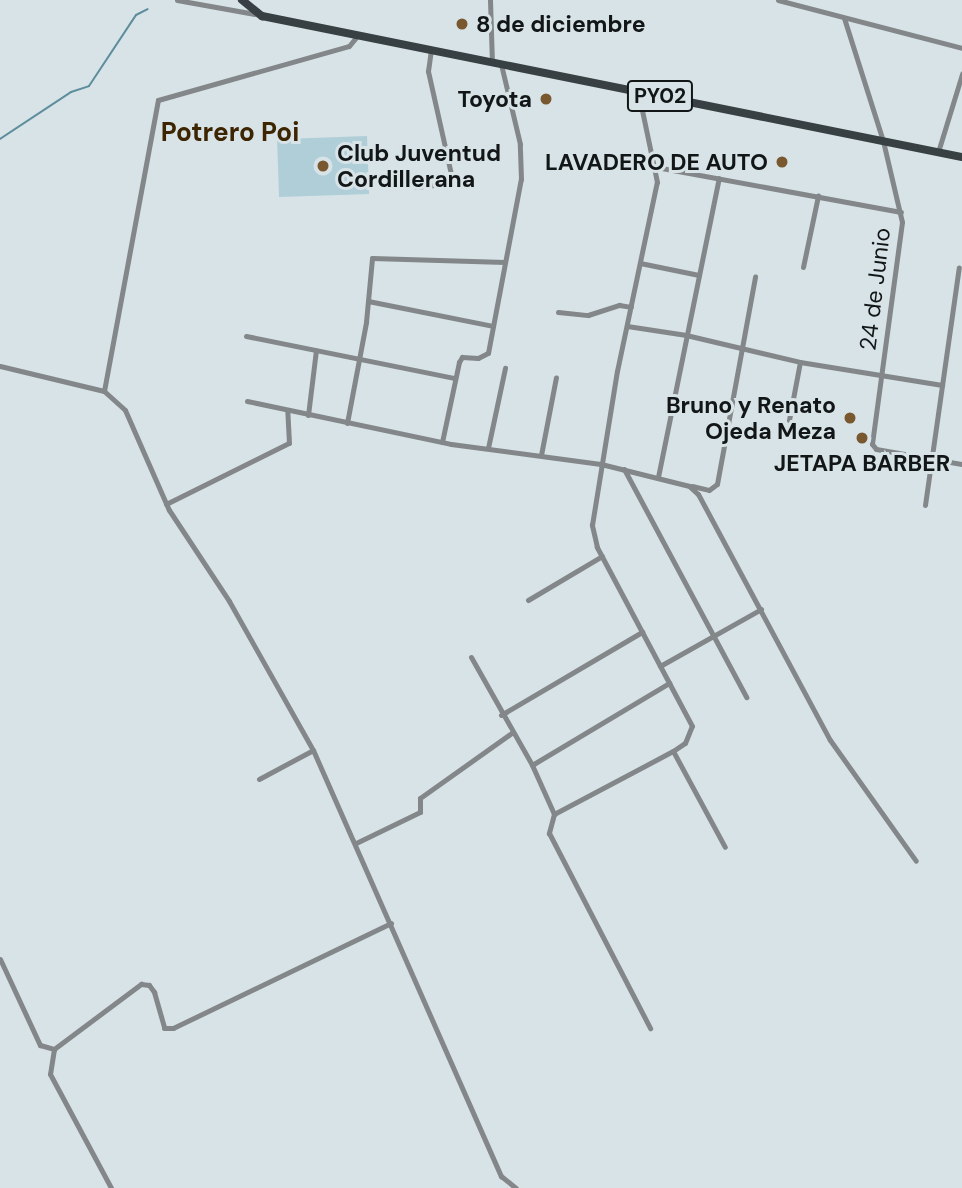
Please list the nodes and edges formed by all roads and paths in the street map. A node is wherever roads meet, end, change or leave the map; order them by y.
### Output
1 (177, 0) edge
2 (490, 0) edge
3 (778, 0) edge
4 (246, 2) edge
5 (262, 16) junction
6 (844, 18) junction
7 (358, 34) junction
8 (962, 48) edge
9 (431, 50) junction
10 (492, 62) junction
11 (501, 64) junction
12 (962, 75) edge
13 (638, 91) junction
14 (883, 141) junction
15 (938, 152) junction
16 (962, 157) edge
17 (656, 167) junction
18 (719, 178) junction
19 (416, 187) dead end
20 (818, 196) junction
21 (901, 212) junction
22 (505, 262) junction
23 (640, 263) junction
24 (803, 267) dead end
25 (959, 267) dead end
26 (699, 275) junction
27 (755, 276) dead end
28 (959, 284) edge
29 (368, 301) junction
30 (631, 307) junction
31 (558, 312) dead end
32 (493, 326) junction
33 (627, 327) junction
34 (687, 335) junction
35 (246, 336) dead end
36 (316, 350) junction
37 (742, 350) junction
38 (359, 358) junction
39 (800, 362) junction
40 (0, 366) edge
41 (505, 368) dead end
42 (881, 374) junction
43 (556, 377) dead end
44 (455, 378) junction
45 (942, 386) junction
46 (104, 391) junction
47 (247, 401) dead end
48 (287, 410) junction
49 (308, 415) junction
50 (789, 420) dead end
51 (347, 423) junction
52 (442, 442) junction
53 (488, 448) junction
54 (541, 456) junction
55 (933, 460) junction
56 (601, 464) junction
57 (962, 464) edge
58 (624, 469) junction
59 (658, 477) junction
60 (689, 486) junction
61 (166, 504) junction
62 (925, 505) dead end
63 (601, 555) junction
64 (528, 600) dead end
65 (761, 609) junction
66 (642, 632) junction
67 (711, 636) junction
68 (471, 657) dead end
69 (660, 666) junction
70 (669, 683) junction
71 (746, 696) dead end
72 (501, 715) junction
73 (513, 732) junction
74 (313, 750) junction
75 (673, 751) junction
76 (532, 765) junction
77 (259, 779) dead end
78 (554, 814) junction
79 (356, 843) junction
80 (725, 847) dead end
81 (916, 861) dead end
82 (390, 923) junction
83 (0, 959) edge
84 (650, 1028) dead end
85 (54, 1049) junction
86 (111, 1188) edge
87 (516, 1188) edge

1 - 5 street
2 - 10 street
3 - 6 street
4 - 5 main road, PY02
5 - 7 main road, PY02
6 - 8 street
6 - 14 street, 24 de Junio
7 - 9 main road, PY02
7 - 46 street
9 - 10 main road, PY02
9 - 19 street
10 - 11 main road, PY02
11 - 13 main road, PY02
11 - 22 street
12 - 15 street
13 - 14 main road, PY02
13 - 17 street
14 - 15 main road, PY02
14 - 21 street, 24 de Junio
15 - 16 main road, PY02
17 - 18 street
17 - 23 street
18 - 20 street
18 - 26 street
20 - 21 street
20 - 24 street
21 - 42 street, 24 de Junio
22 - 29 street
22 - 32 street
23 - 26 street
23 - 30 street
25 - 28 street
26 - 34 street
27 - 37 street
28 - 45 street
29 - 32 street
29 - 38 street
30 - 31 street
30 - 33 street
32 - 44 street
33 - 34 street
33 - 56 street
34 - 37 street
34 - 59 street
35 - 36 street
36 - 38 street
36 - 49 street
37 - 39 street
37 - 60 street
38 - 44 street
38 - 51 street
39 - 42 street
39 - 50 street
40 - 46 street
41 - 53 street
42 - 45 street
42 - 55 street, 24 de Junio
43 - 54 street
44 - 52 street
45 - 55 street
46 - 61 street
47 - 48 street
48 - 49 street
48 - 61 street
49 - 51 street
51 - 52 street
52 - 53 street
53 - 54 street
54 - 56 street
55 - 57 street
55 - 62 street
56 - 58 street
56 - 63 street
58 - 59 street
58 - 67 street
59 - 60 street
60 - 65 street
61 - 74 street
63 - 64 street
63 - 66 street
65 - 67 street
65 - 81 street
66 - 69 street
66 - 72 street
67 - 69 street
67 - 71 street
68 - 72 street
69 - 70 street
70 - 75 street
70 - 76 street
72 - 73 street
73 - 76 street
73 - 79 street
74 - 77 street
74 - 79 street
75 - 78 street
75 - 80 street
76 - 78 street
78 - 84 street
79 - 82 street
82 - 85 street
82 - 87 street
83 - 85 street
85 - 86 street

